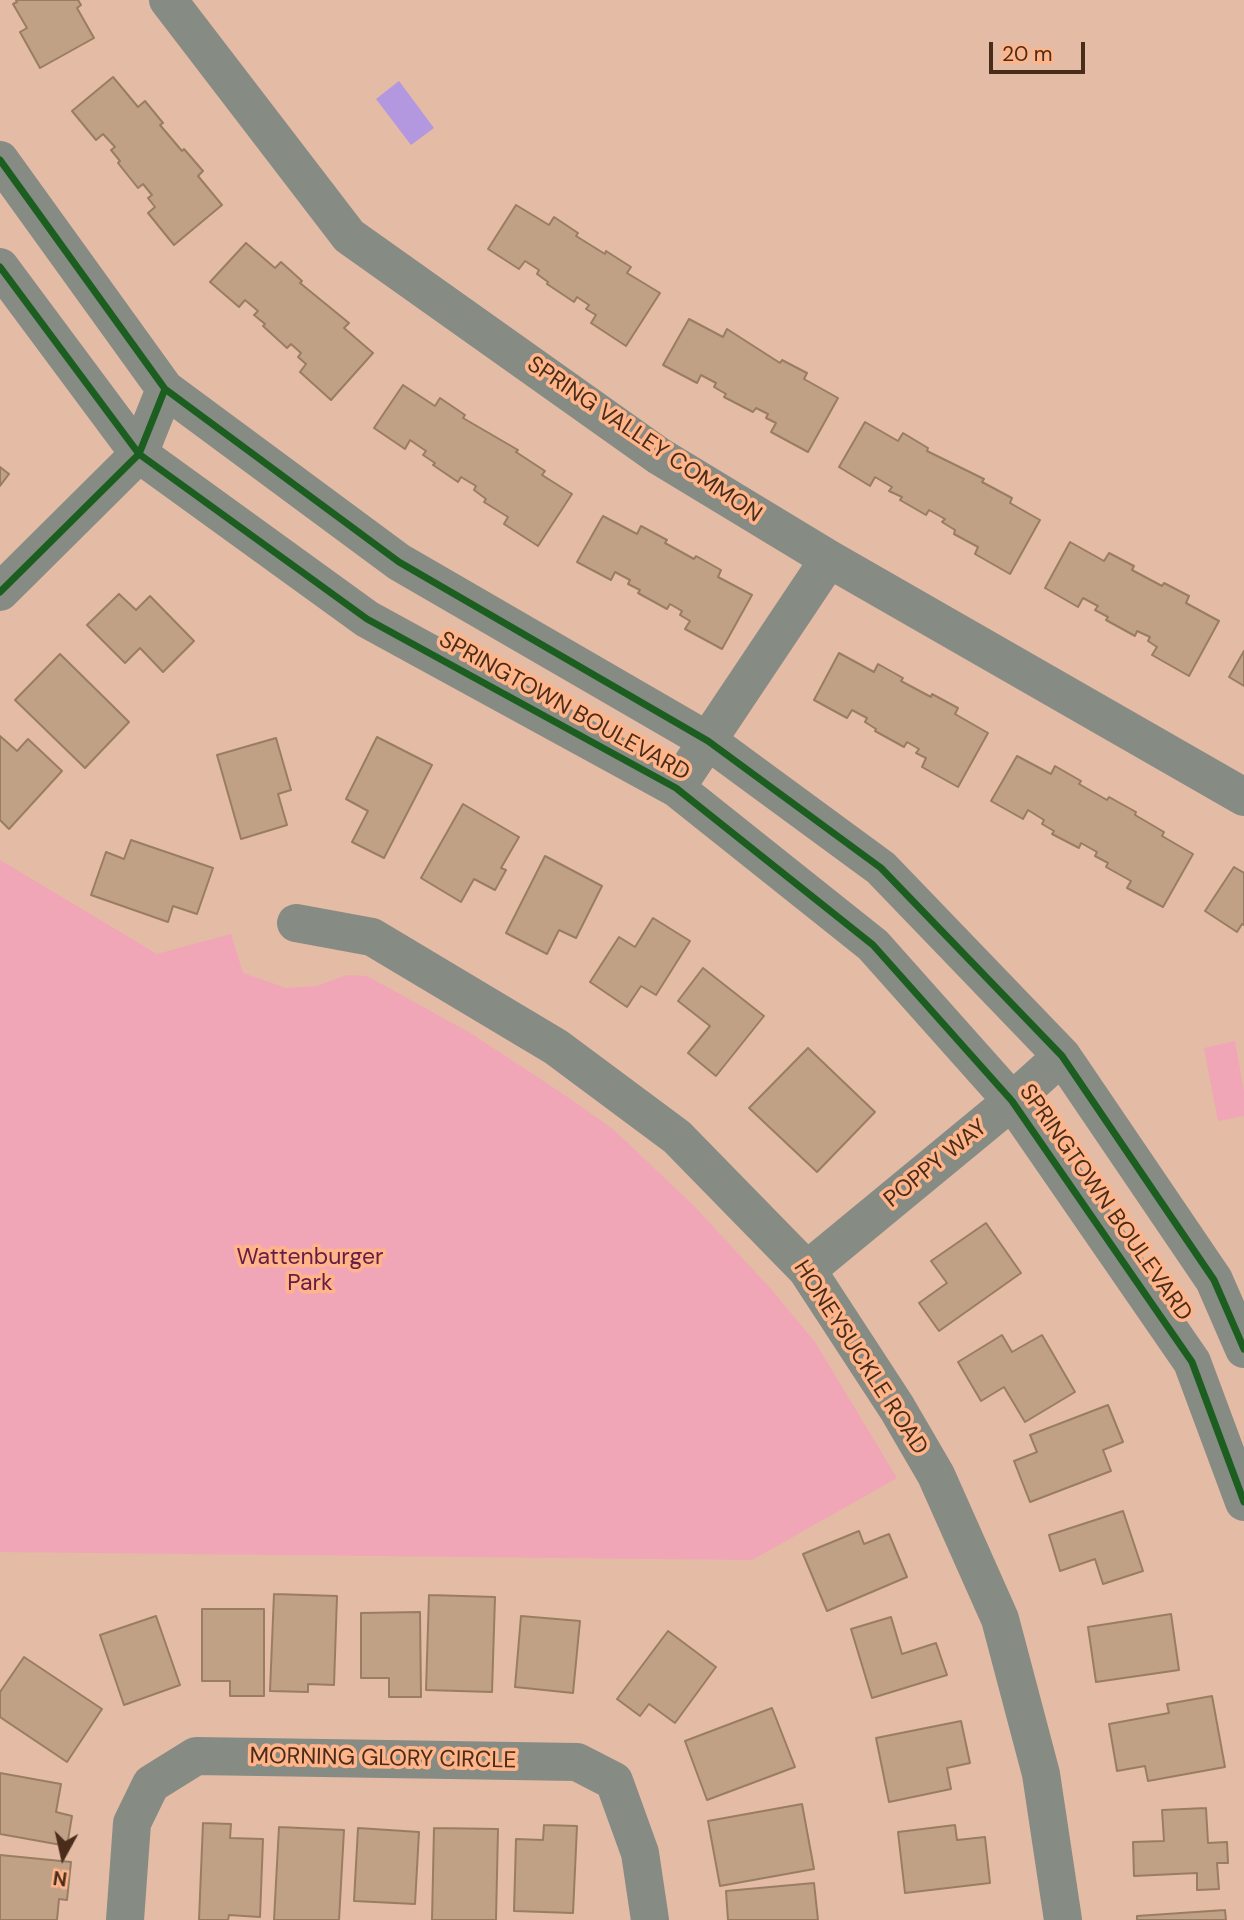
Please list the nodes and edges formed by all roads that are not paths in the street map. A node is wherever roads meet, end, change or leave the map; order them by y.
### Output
1 (168, 0) edge
2 (0, 160) edge
3 (0, 267) edge
4 (165, 389) junction
5 (139, 454) junction
6 (829, 559) junction
7 (0, 592) edge
8 (708, 741) junction
9 (676, 789) junction
10 (1244, 797) edge
11 (296, 923) dead end
12 (1062, 1056) junction
13 (1012, 1101) junction
14 (807, 1270) junction
15 (1244, 1349) edge
16 (1244, 1502) edge
17 (125, 1920) edge
18 (650, 1920) edge
19 (1063, 1920) edge

1 - 6 street, SPRING VALLEY COMMON
2 - 4 street, SPRINGTOWN BOULEVARD
3 - 5 street, SPRINGTOWN BOULEVARD
4 - 5 street
4 - 8 street, SPRINGTOWN BOULEVARD
5 - 7 street
5 - 9 street, SPRINGTOWN BOULEVARD
6 - 8 street
6 - 10 street, SPRING VALLEY COMMON
8 - 9 street
8 - 12 street, SPRINGTOWN BOULEVARD
9 - 13 street, SPRINGTOWN BOULEVARD
11 - 14 street, HONEYSUCKLE ROAD
12 - 13 street, POPPY WAY
12 - 15 street, SPRINGTOWN BOULEVARD
13 - 14 street, POPPY WAY
13 - 16 street, SPRINGTOWN BOULEVARD
14 - 19 street, HONEYSUCKLE ROAD
17 - 18 street, MORNING GLORY CIRCLE

